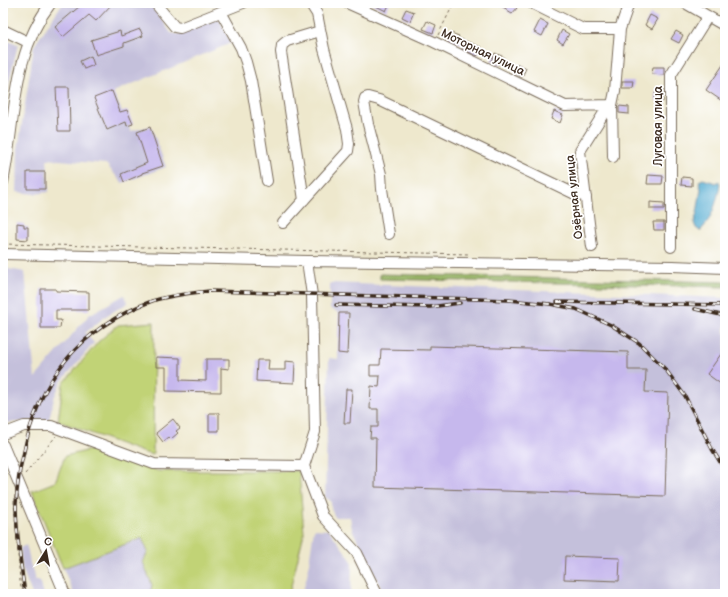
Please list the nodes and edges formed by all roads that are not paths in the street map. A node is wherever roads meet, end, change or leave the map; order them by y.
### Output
1 (51, 3) edge
2 (155, 3) edge
3 (243, 3) edge
4 (310, 3) edge
5 (346, 3) edge
6 (531, 3) edge
7 (629, 3) edge
8 (685, 3) edge
9 (221, 12) junction
10 (708, 16) junction
11 (725, 26) edge
12 (620, 29) junction
13 (3, 30) edge
14 (320, 30) junction
15 (28, 42) junction
16 (610, 105) junction
17 (613, 157) dead end
18 (267, 181) dead end
19 (3, 182) edge
20 (586, 197) junction
21 (304, 200) junction
22 (283, 223) dead end
23 (389, 234) dead end
24 (592, 247) dead end
25 (671, 247) dead end
26 (3, 254) edge
27 (307, 261) junction
28 (725, 268) edge
29 (3, 434) edge
30 (3, 445) edge
31 (304, 466) junction
32 (65, 594) edge
33 (377, 594) edge

1 - 15 street
2 - 9 street
3 - 9 street
4 - 14 street
5 - 16 street, Моторная улица
6 - 12 street
7 - 12 street, Озёрная улица
8 - 10 street
9 - 18 street
10 - 11 street
10 - 25 street, Луговая улица
12 - 16 street, Озёрная улица
13 - 15 street
14 - 21 street
14 - 21 street
15 - 19 street
16 - 17 street, Озёрная улица
16 - 20 street, Озёрная улица
20 - 23 street
20 - 24 street, Озёрная улица
21 - 22 street
26 - 27 street
27 - 28 street
27 - 31 street
29 - 31 street
30 - 32 street
31 - 33 street

